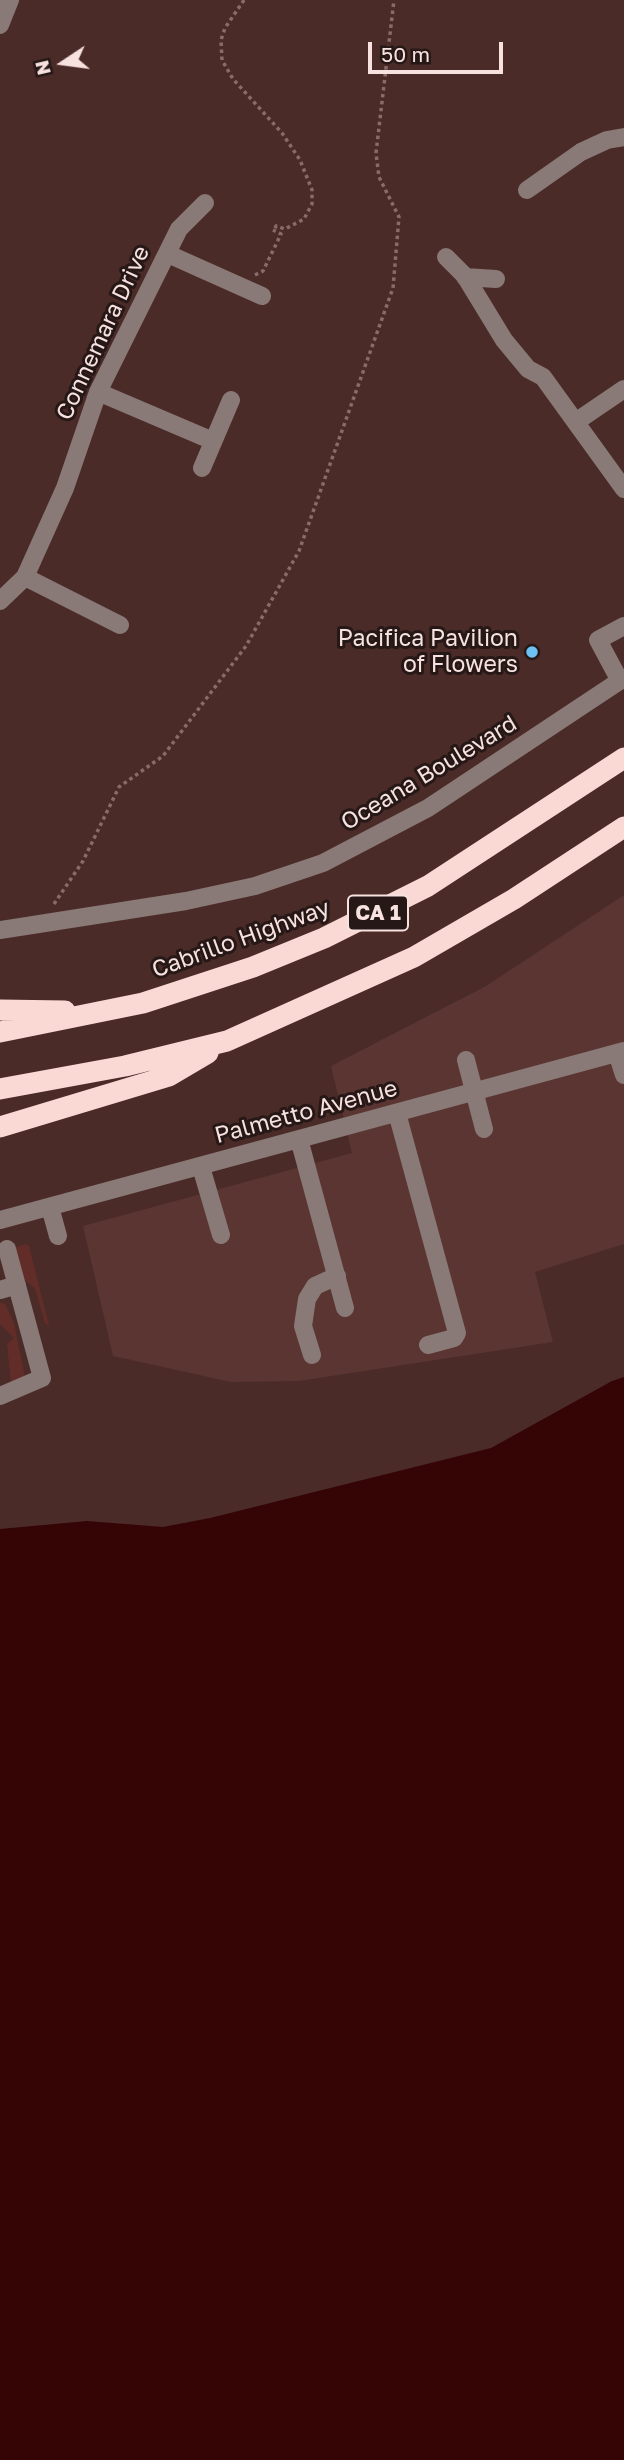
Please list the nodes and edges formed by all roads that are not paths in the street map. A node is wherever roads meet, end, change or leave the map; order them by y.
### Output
1 (10, 0) edge
2 (0, 25) edge
3 (624, 137) edge
4 (527, 190) dead end
5 (205, 203) dead end
6 (168, 254) junction
7 (446, 257) dead end
8 (465, 277) junction
9 (496, 279) dead end
10 (262, 296) dead end
11 (624, 389) edge
12 (97, 392) junction
13 (232, 400) dead end
14 (577, 421) junction
15 (213, 441) junction
16 (202, 468) dead end
17 (624, 487) edge
18 (25, 578) junction
19 (0, 601) edge
20 (120, 625) dead end
21 (624, 626) edge
22 (622, 680) edge
23 (624, 758) edge
24 (624, 827) edge
25 (0, 930) edge
26 (0, 1010) edge
27 (106, 1012) junction
28 (0, 1032) edge
29 (228, 1041) junction
30 (621, 1052) edge
31 (466, 1060) dead end
32 (624, 1075) edge
33 (0, 1089) edge
34 (473, 1092) junction
35 (114, 1093) junction
36 (397, 1113) junction
37 (0, 1120) edge
38 (0, 1127) edge
39 (484, 1129) dead end
40 (299, 1139) junction
41 (201, 1167) junction
42 (50, 1207) junction
43 (0, 1220) edge
44 (220, 1235) dead end
45 (58, 1236) dead end
46 (7, 1249) dead end
47 (337, 1276) junction
48 (9, 1288) edge
49 (345, 1308) dead end
50 (428, 1345) dead end
51 (312, 1355) dead end
52 (0, 1396) edge

1 - 2 street
3 - 4 street
5 - 6 street, Connemara Drive
6 - 10 street
6 - 12 street, Connemara Drive
7 - 8 street
8 - 9 street
8 - 14 street
11 - 14 street
12 - 15 street
12 - 18 street, Connemara Drive
13 - 15 street
14 - 17 street
15 - 16 street
18 - 19 street, Connemara Drive
18 - 20 street
21 - 22 street
22 - 25 street, Oceana Boulevard
23 - 27 highway, Cabrillo Highway / CA 1
24 - 29 highway, CA 1
26 - 27 highway
27 - 28 highway, Cabrillo Highway / CA 1
29 - 33 highway, CA 1
29 - 35 highway
30 - 32 street
30 - 34 street, Palmetto Avenue
31 - 34 street
34 - 36 street, Palmetto Avenue
34 - 39 street
35 - 37 highway
35 - 38 highway
36 - 40 street, Palmetto Avenue
36 - 50 street
40 - 41 street, Palmetto Avenue
40 - 47 street
41 - 42 street, Palmetto Avenue
41 - 44 street
42 - 43 street, Palmetto Avenue
42 - 45 street
46 - 48 street
47 - 49 street
47 - 51 street
48 - 52 street

